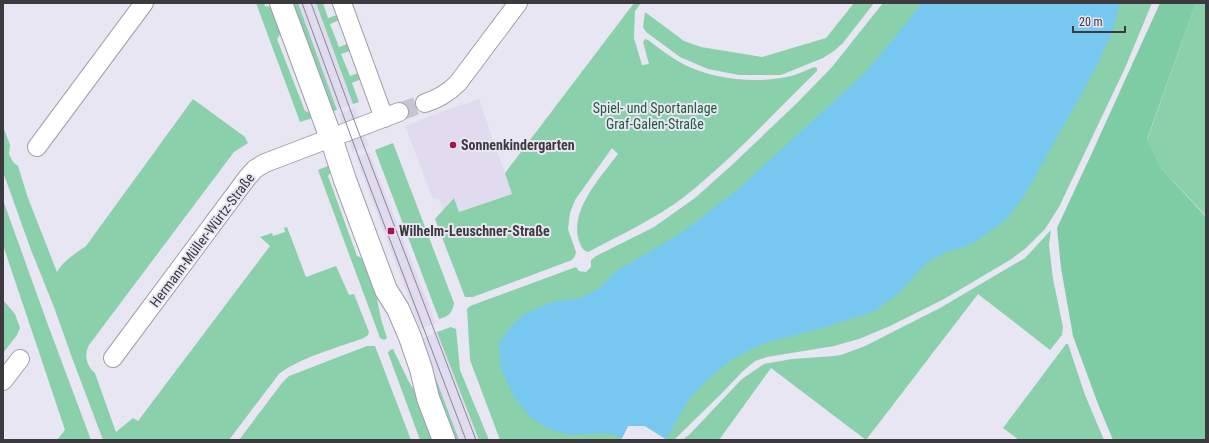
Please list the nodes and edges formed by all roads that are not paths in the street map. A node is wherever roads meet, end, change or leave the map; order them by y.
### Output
1 (144, 3) edge
2 (281, 3) edge
3 (342, 3) edge
4 (518, 3) edge
5 (425, 103) tunnel mouth
6 (331, 138) junction
7 (37, 147) dead end
8 (113, 358) dead end
9 (20, 359) dead end
10 (3, 381) edge
11 (444, 440) edge

1 - 7 street
2 - 6 street
3 - 6 street, Hermann-Müller-Würtz-Straße
4 - 5 street
6 - 8 street, Hermann-Müller-Würtz-Straße
6 - 11 street
9 - 10 street

